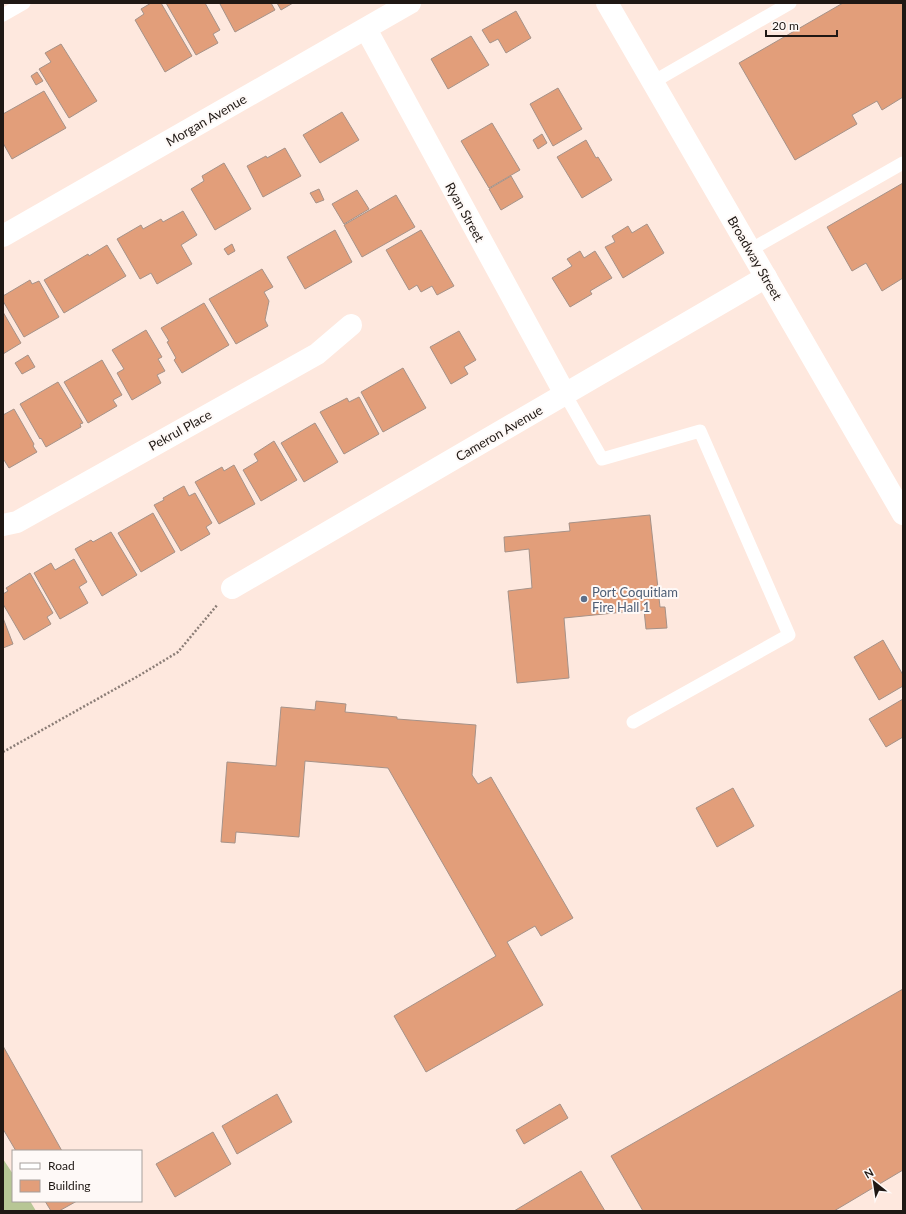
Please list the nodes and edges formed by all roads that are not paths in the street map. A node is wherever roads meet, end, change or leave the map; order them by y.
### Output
1 (24, 3) edge
2 (410, 3) edge
3 (607, 3) edge
4 (790, 3) edge
5 (3, 15) edge
6 (366, 29) junction
7 (653, 82) junction
8 (903, 163) edge
9 (3, 236) edge
10 (750, 250) junction
11 (766, 277) junction
12 (352, 325) dead end
13 (565, 394) junction
14 (903, 514) edge
15 (3, 525) edge
16 (232, 588) road end
17 (633, 722) dead end

1 - 5 lane
2 - 6 street, Morgan Avenue
3 - 7 street, Broadway Street
4 - 7 lane
6 - 9 street, Morgan Avenue
6 - 13 street, Ryan Street
7 - 10 street, Broadway Street
8 - 10 lane
10 - 11 street, Broadway Street
11 - 13 street, Cameron Avenue
11 - 14 street, Broadway Street
12 - 15 street, Pekrul Place
13 - 16 street, Cameron Avenue
13 - 17 lane

